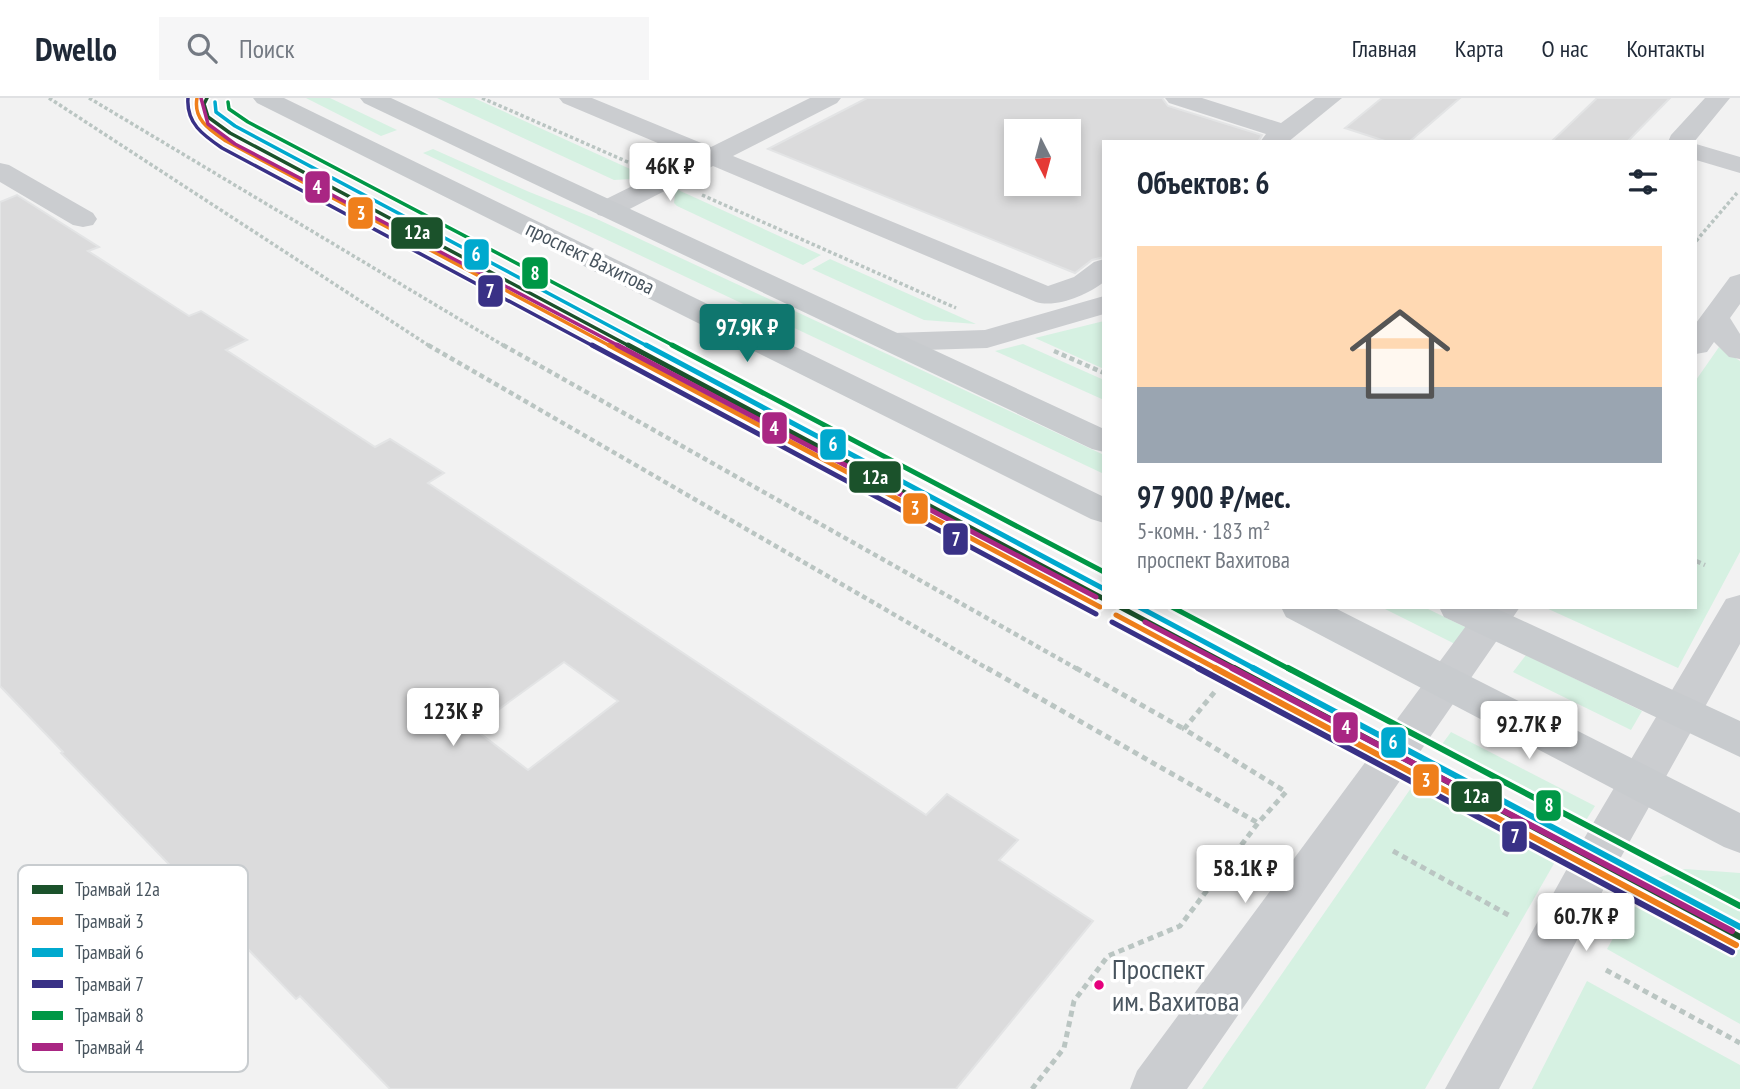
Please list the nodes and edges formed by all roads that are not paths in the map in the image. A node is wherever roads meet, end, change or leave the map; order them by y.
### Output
1 (265, 98) edge
2 (372, 98) edge
3 (570, 98) edge
4 (830, 98) edge
5 (1177, 98) edge
6 (1330, 98) edge
7 (1718, 98) edge
8 (1278, 137) edge
9 (1683, 140) edge
10 (474, 146) junction
11 (1697, 152) edge
12 (713, 157) junction
13 (1740, 165) edge
14 (0, 171) edge
15 (413, 171) junction
16 (608, 209) junction
17 (83, 219) dead end
18 (1102, 270) edge
19 (1740, 284) edge
20 (1102, 306) edge
21 (1715, 318) junction
22 (893, 342) junction
23 (1697, 344) edge
24 (1740, 349) edge
25 (1102, 441) edge
26 (1102, 510) edge
27 (1304, 609) edge
28 (1740, 609) edge
29 (1483, 612) edge
30 (1447, 682) junction
31 (1682, 713) junction
32 (1740, 740) edge
33 (1641, 783) junction
34 (1740, 834) edge
35 (1156, 1089) edge
36 (1471, 1089) edge

1 - 15 main road, проспект Вахитова
2 - 10 main road, проспект Вахитова
3 - 12 street
4 - 12 street
5 - 8 street
6 - 8 street
7 - 9 street
10 - 15 main road
10 - 16 main road, проспект Вахитова
11 - 13 street
12 - 16 street
12 - 18 street
14 - 17 street
15 - 26 main road, проспект Вахитова
16 - 22 main road, проспект Вахитова
19 - 21 street
20 - 22 street
21 - 23 street
21 - 24 street
22 - 25 main road, проспект Вахитова
27 - 30 main road
28 - 31 street
29 - 30 street
29 - 31 main road
30 - 33 main road
30 - 35 street
31 - 32 main road
31 - 33 street
33 - 34 main road
33 - 36 street

